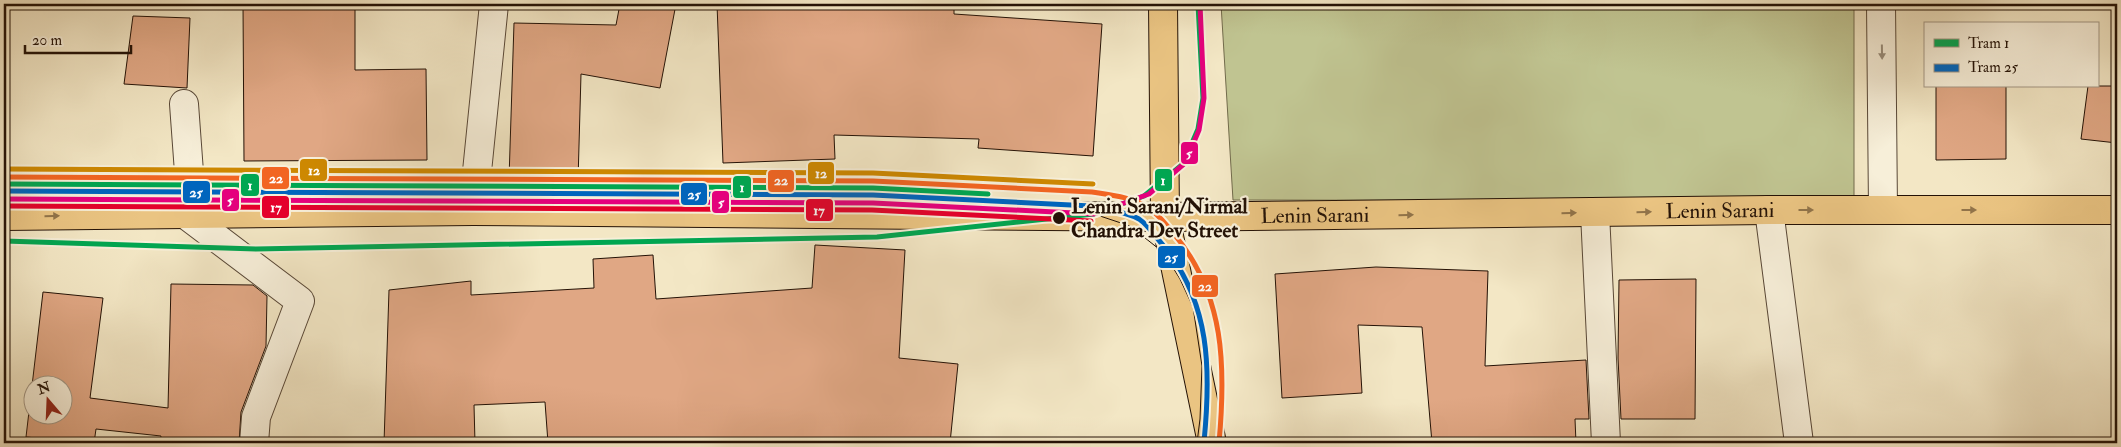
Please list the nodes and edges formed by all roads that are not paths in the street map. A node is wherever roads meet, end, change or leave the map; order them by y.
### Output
1 (494, 4) edge
2 (1163, 4) edge
3 (1881, 4) edge
4 (184, 104) dead end
5 (1769, 210) junction
6 (1883, 210) junction
7 (2117, 210) edge
8 (473, 211) junction
9 (1595, 213) junction
10 (185, 214) junction
11 (4, 216) edge
12 (1165, 217) junction
13 (254, 443) edge
14 (1212, 443) edge
15 (1606, 443) edge
16 (1799, 443) edge

1 - 8 street
2 - 12 main road
3 -> 6 street
4 - 10 street
5 -> 6 main road, Lenin Sarani
9 -> 5 main road, Lenin Sarani
5 - 16 street
6 -> 7 main road, Lenin Sarani
8 - 10 main road, Lenin Sarani
8 - 12 main road, Lenin Sarani
12 -> 9 main road, Lenin Sarani
9 - 15 street
11 -> 10 main road, Lenin Sarani
10 - 13 street
12 - 14 main road

